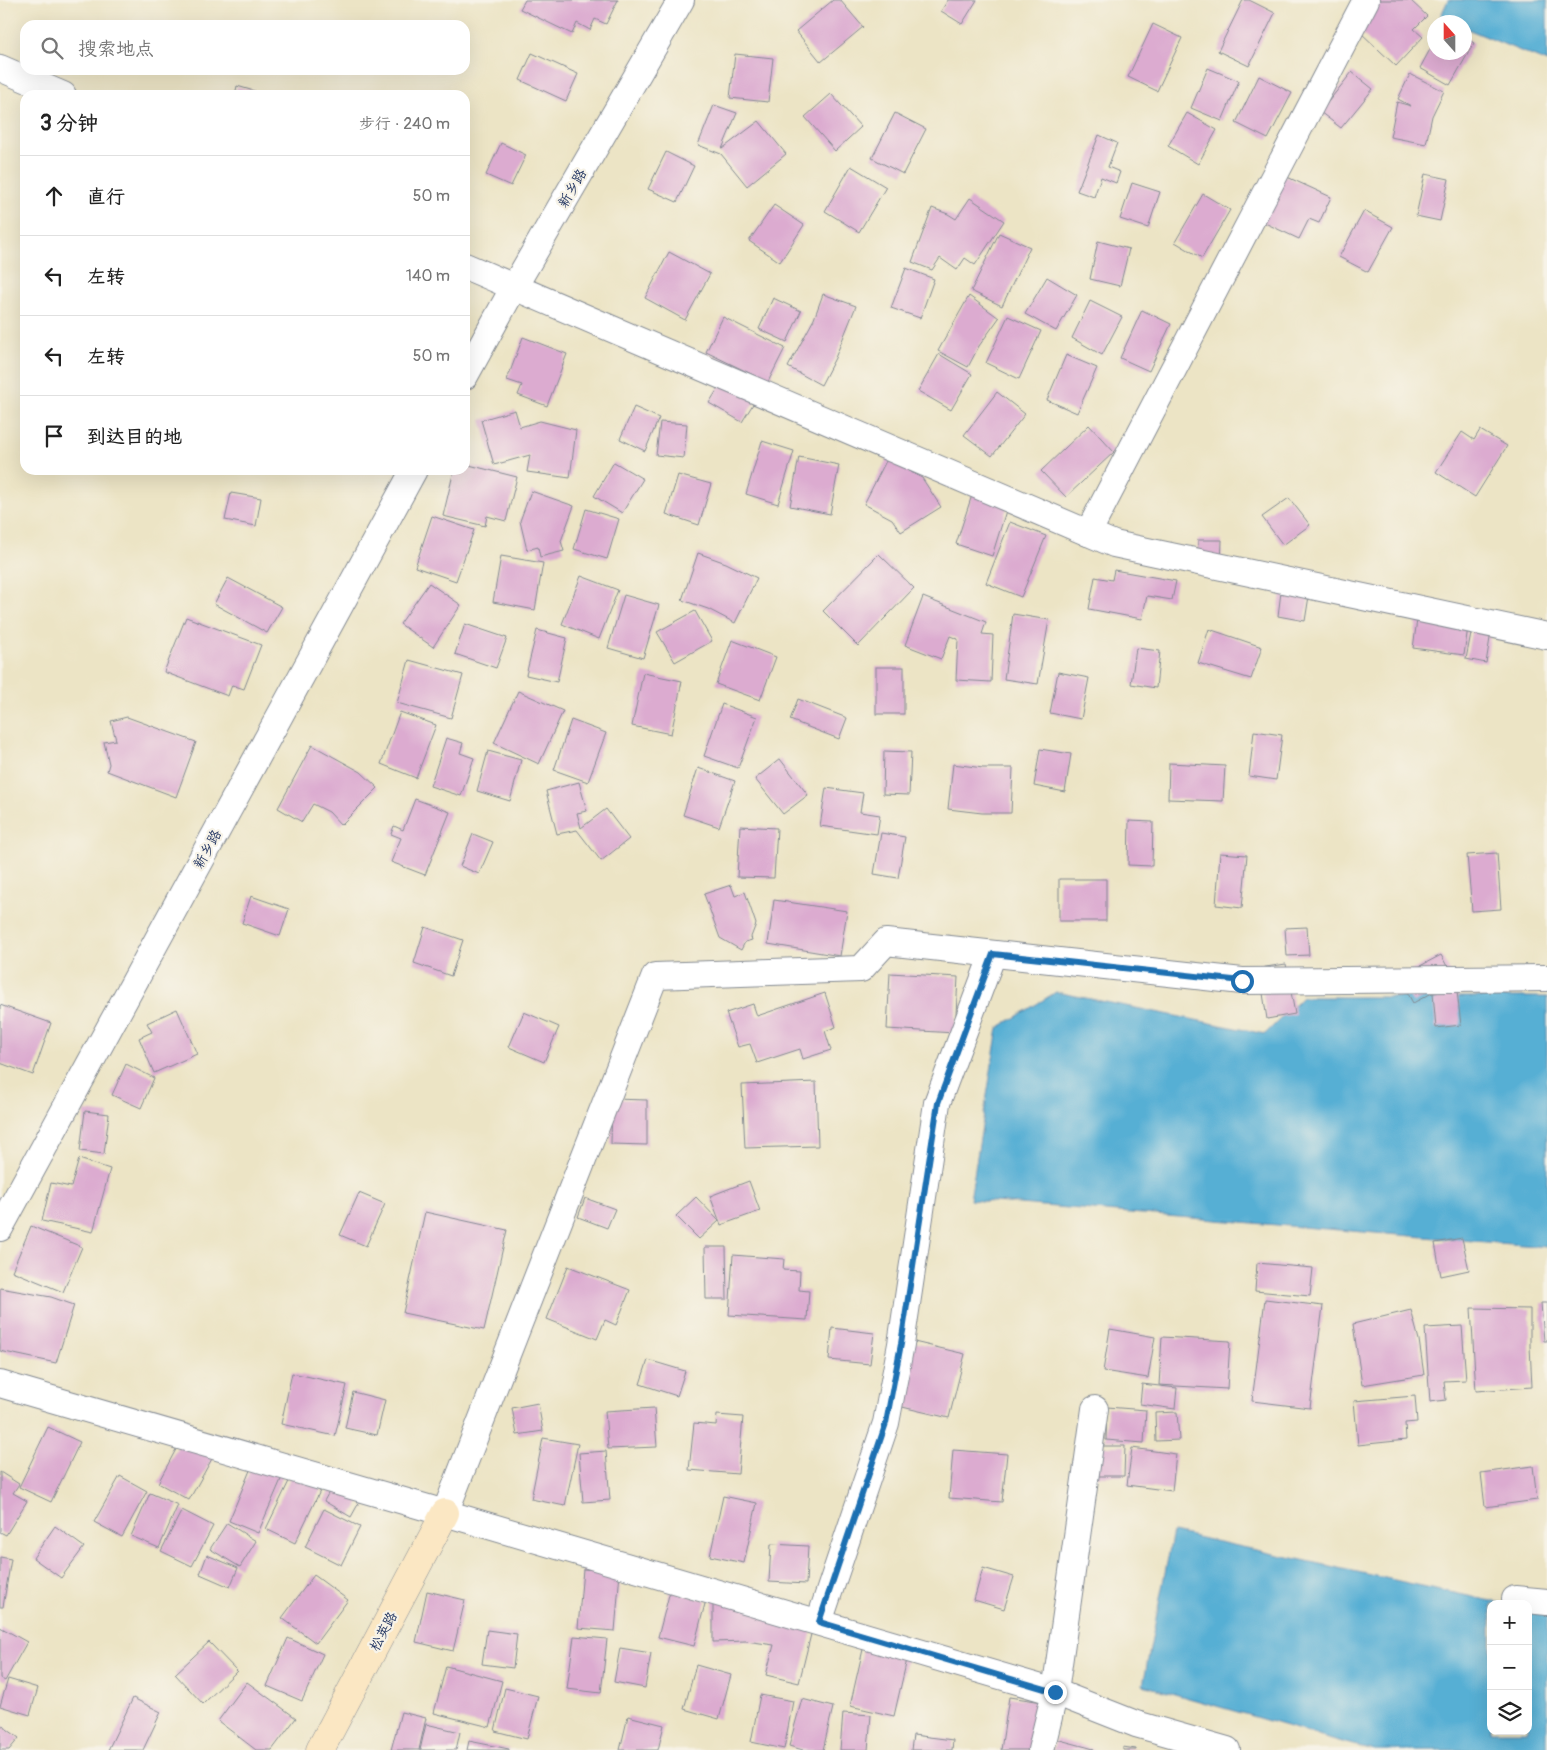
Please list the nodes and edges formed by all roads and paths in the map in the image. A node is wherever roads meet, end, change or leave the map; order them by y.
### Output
1 (681, 0) edge
2 (1366, 0) edge
3 (0, 68) edge
4 (51, 90) edge
5 (470, 268) edge
6 (514, 287) junction
7 (470, 367) edge
8 (411, 475) edge
9 (1088, 533) junction
10 (1547, 636) edge
11 (993, 954) junction
12 (1547, 978) edge
13 (0, 1228) edge
14 (0, 1384) edge
15 (1095, 1409) dead end
16 (446, 1513) junction
17 (1532, 1601) edge
18 (1547, 1602) edge
19 (819, 1622) junction
20 (1055, 1692) junction
21 (320, 1750) edge
22 (1041, 1750) edge
23 (1227, 1750) edge

1 - 6 street, 新乡路
2 - 9 street
3 - 4 street
5 - 6 street
6 - 7 street, 新乡路
6 - 9 street
8 - 13 street, 新乡路
9 - 10 street
11 - 12 street
11 - 16 street
11 - 19 street
14 - 16 street
15 - 20 street
16 - 19 street
16 - 21 street, 松英路
17 - 18 street
19 - 20 street
20 - 22 street
20 - 23 street

